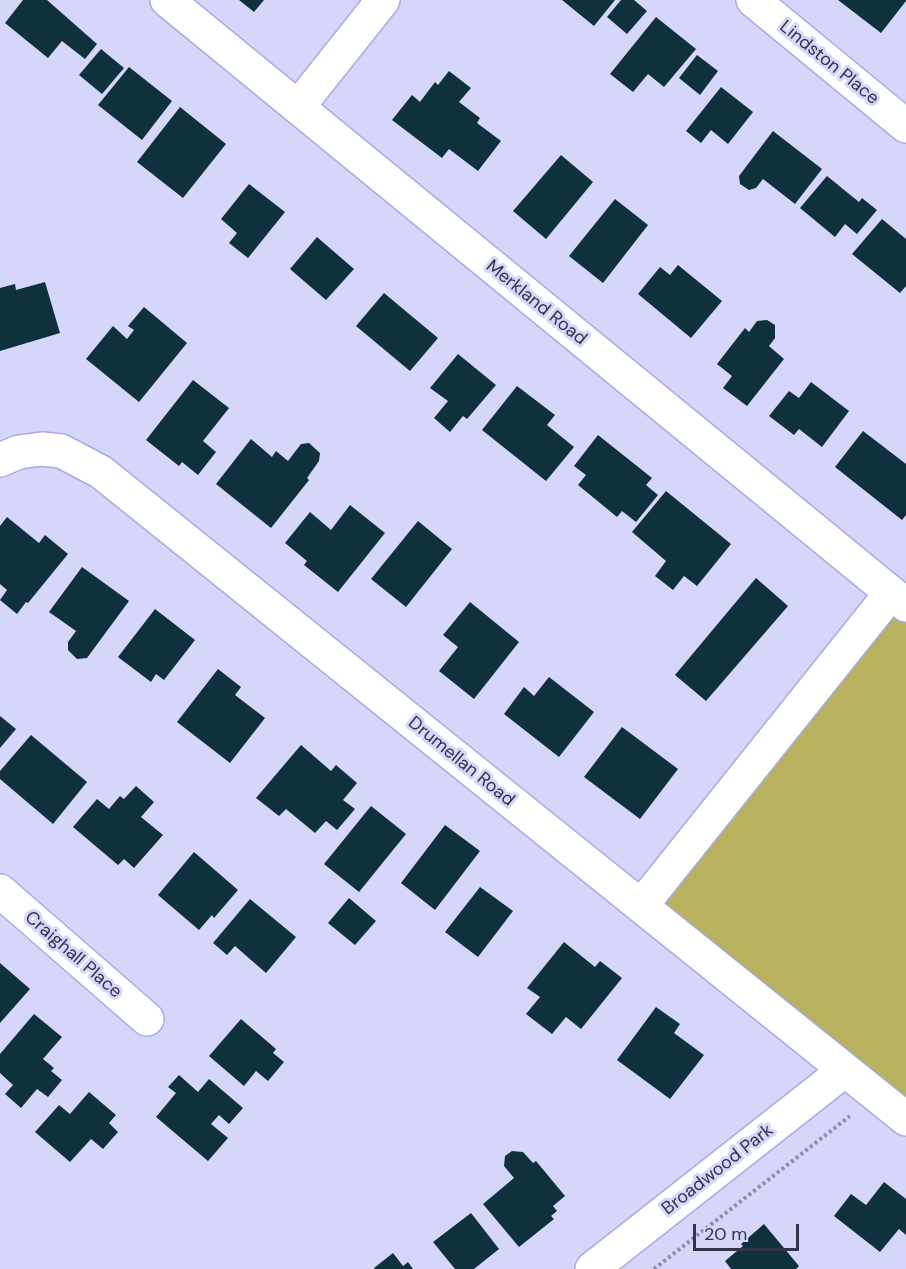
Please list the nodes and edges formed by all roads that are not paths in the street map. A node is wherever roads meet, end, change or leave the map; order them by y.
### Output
1 (167, 0) edge
2 (383, 0) edge
3 (753, 0) edge
4 (298, 107) junction
5 (906, 126) edge
6 (0, 460) edge
7 (898, 599) edge
8 (0, 891) edge
9 (641, 906) junction
10 (147, 1018) dead end
11 (845, 1070) junction
12 (906, 1119) edge
13 (591, 1269) edge

1 - 4 street, Merkland Road
2 - 4 street
3 - 5 street, Lindston Place
4 - 7 street, Merkland Road
6 - 9 street, Drumellan Road
7 - 9 street
8 - 10 street, Craighall Place
9 - 11 street, Drumellan Road
11 - 12 street, Drumellan Road
11 - 13 street, Broadwood Park

